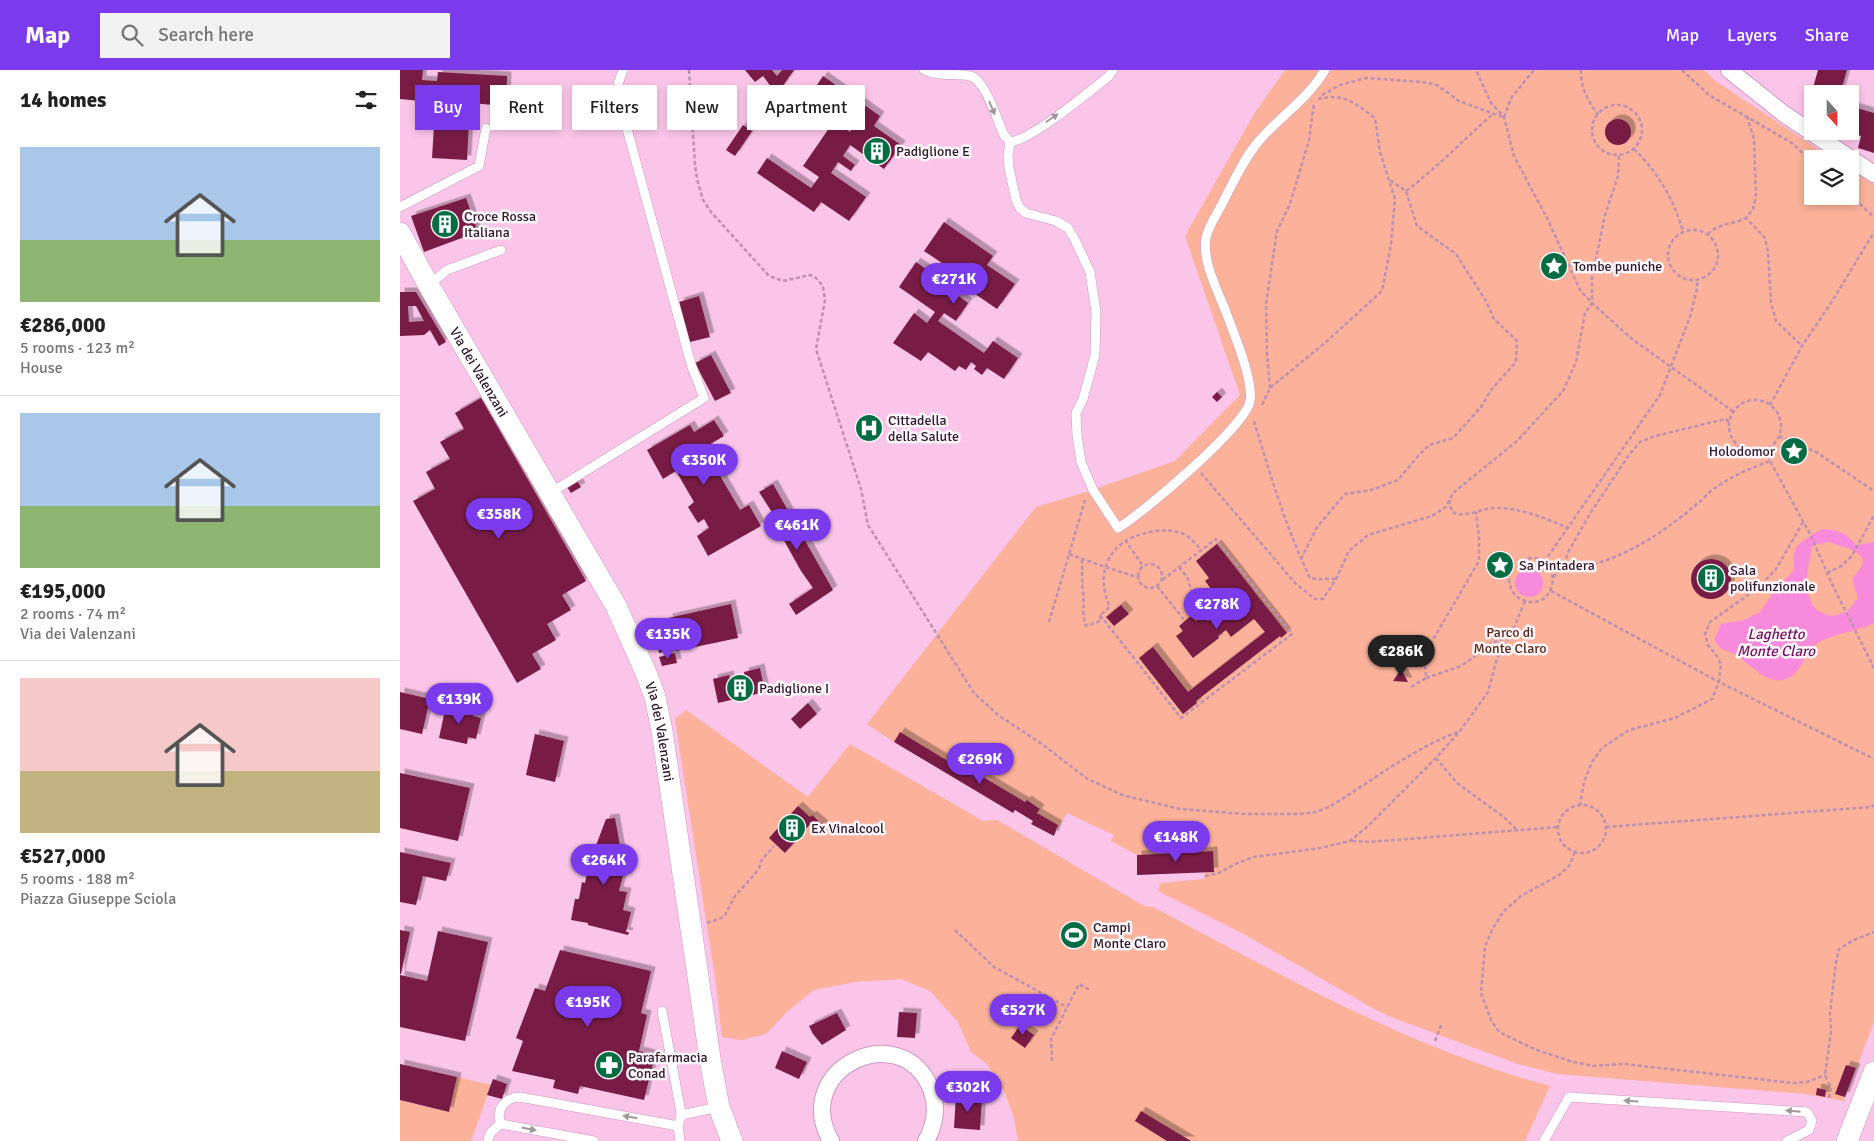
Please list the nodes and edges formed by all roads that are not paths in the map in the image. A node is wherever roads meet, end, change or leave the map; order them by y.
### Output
1 (623, 70) edge
2 (924, 70) edge
3 (1113, 70) edge
4 (1325, 70) edge
5 (1729, 70) edge
6 (486, 128) dead end
7 (1010, 142) junction
8 (1874, 174) edge
9 (400, 207) edge
10 (400, 232) edge
11 (502, 250) dead end
12 (400, 253) edge
13 (428, 286) junction
14 (550, 493) junction
15 (662, 1011) dead end
16 (1874, 1072) edge
17 (720, 1107) junction
18 (681, 1115) junction
19 (501, 1124) junction
20 (678, 1126) junction
21 (488, 1141) edge
22 (594, 1141) edge
23 (680, 1141) edge
24 (732, 1141) edge
25 (831, 1141) edge
26 (926, 1141) edge
27 (1544, 1141) edge
28 (1788, 1141) edge
29 (1847, 1141) edge

1 - 14 lane
2 -> 7 lane
7 -> 3 lane
4 - 7 lane
5 - 8 street
6 - 9 lane
10 - 13 street, Via dei Valenzani
11 - 13 lane
12 - 13 street
13 - 14 street, Via dei Valenzani
14 - 17 street, Via dei Valenzani
15 - 18 lane
16 - 29 street
17 - 18 lane
17 - 24 street, Via dei Valenzani
18 - 20 lane
20 -> 19 lane
19 - 21 lane
19 -> 22 lane
20 - 23 lane
25 - 26 street
28 -> 27 lane

